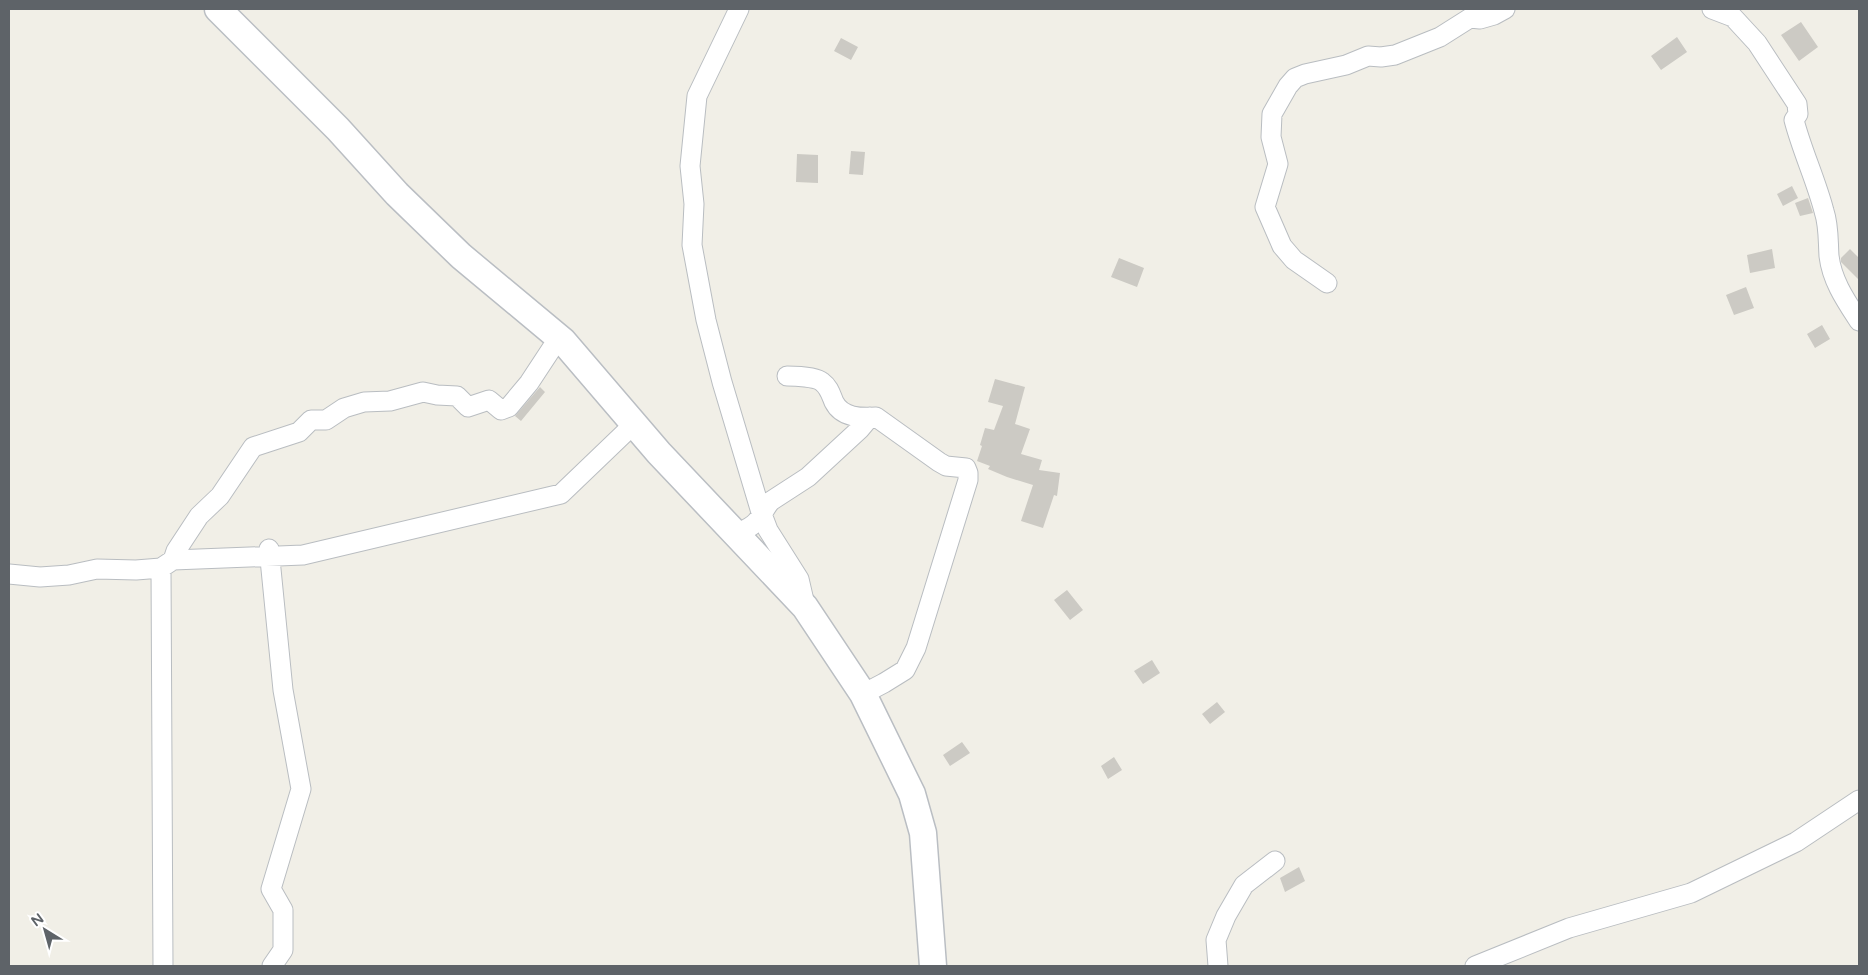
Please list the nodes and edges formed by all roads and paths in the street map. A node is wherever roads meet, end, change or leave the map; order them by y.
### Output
1 (218, 9) edge
2 (739, 9) edge
3 (1505, 9) edge
4 (1712, 9) edge
5 (1327, 283) dead end
6 (1859, 321) edge
7 (563, 341) junction
8 (787, 376) dead end
9 (870, 417) junction
10 (634, 424) junction
11 (761, 515) junction
12 (736, 534) junction
13 (270, 552) junction
14 (167, 564) junction
15 (9, 574) edge
16 (806, 606) junction
17 (862, 694) junction
18 (1859, 800) edge
19 (1275, 861) dead end
20 (163, 966) edge
21 (272, 966) edge
22 (933, 966) edge
23 (1218, 966) edge
24 (1474, 966) edge

1 - 7 street
2 - 11 street
3 - 5 street
4 - 6 street
7 - 10 street
7 - 14 street
8 - 9 street
9 - 11 street
9 - 17 street
10 - 12 street
10 - 13 street
11 - 12 street
11 - 16 street
12 - 16 street
13 - 14 street
13 - 21 street
14 - 15 street
14 - 20 street
16 - 17 street
17 - 22 street
18 - 24 street
19 - 23 street

